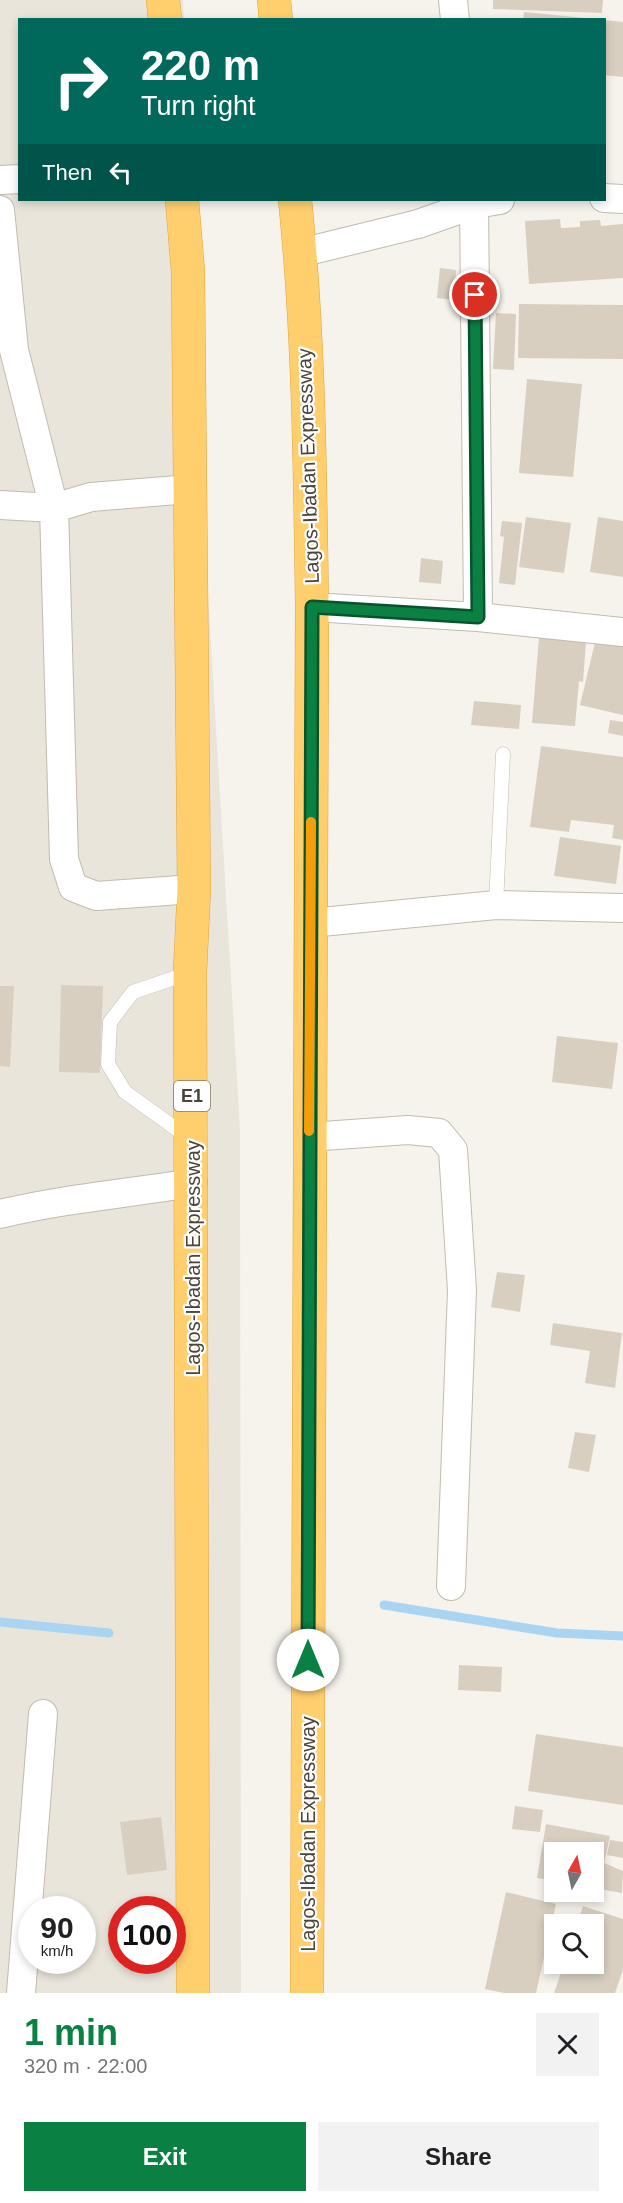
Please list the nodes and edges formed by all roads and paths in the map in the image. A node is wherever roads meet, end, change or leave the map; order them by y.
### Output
1 (163, 0) edge
2 (274, 0) edge
3 (453, 0) edge
4 (165, 18) edge
5 (276, 18) edge
6 (455, 18) edge
7 (18, 179) edge
8 (0, 180) edge
9 (606, 198) edge
10 (623, 199) edge
11 (182, 201) edge
12 (295, 201) edge
13 (483, 201) edge
14 (0, 210) edge
15 (300, 253) junction
16 (190, 489) junction
17 (0, 504) edge
18 (54, 508) junction
19 (312, 607) junction
20 (478, 617) junction
21 (623, 632) edge
22 (503, 754) dead end
23 (194, 889) junction
24 (496, 905) junction
25 (623, 908) edge
26 (311, 923) junction
27 (190, 972) junction
28 (309, 1137) junction
29 (193, 1140) junction
30 (193, 1183) junction
31 (0, 1214) edge
32 (451, 1586) dead end
33 (43, 1714) dead end
34 (21, 1993) edge
35 (194, 1993) edge
36 (307, 1993) edge

1 - 4 highway
2 - 5 highway
3 - 6 street
7 - 8 street
9 - 10 street
11 - 16 highway, Lagos-Ibadan Expressway / E1
12 - 15 highway, Lagos-Ibadan Expressway
13 - 15 street
13 - 20 street
14 - 18 street
15 - 19 highway, Lagos-Ibadan Expressway
16 - 18 street
16 - 23 highway, Lagos-Ibadan Expressway / E1
17 - 18 street
18 - 23 street
19 - 20 street
19 - 26 highway, Lagos-Ibadan Expressway
20 - 21 street
22 - 24 lane
23 - 27 highway, Lagos-Ibadan Expressway / E1
24 - 25 street
24 - 26 street
26 - 28 highway, Lagos-Ibadan Expressway
27 - 29 highway, Lagos-Ibadan Expressway / E1
27 - 29 lane
28 - 32 street
28 - 36 highway, Lagos-Ibadan Expressway
29 - 30 highway, Lagos-Ibadan Expressway / E1
30 - 31 street
30 - 35 highway, Lagos-Ibadan Expressway / E1
33 - 34 street

